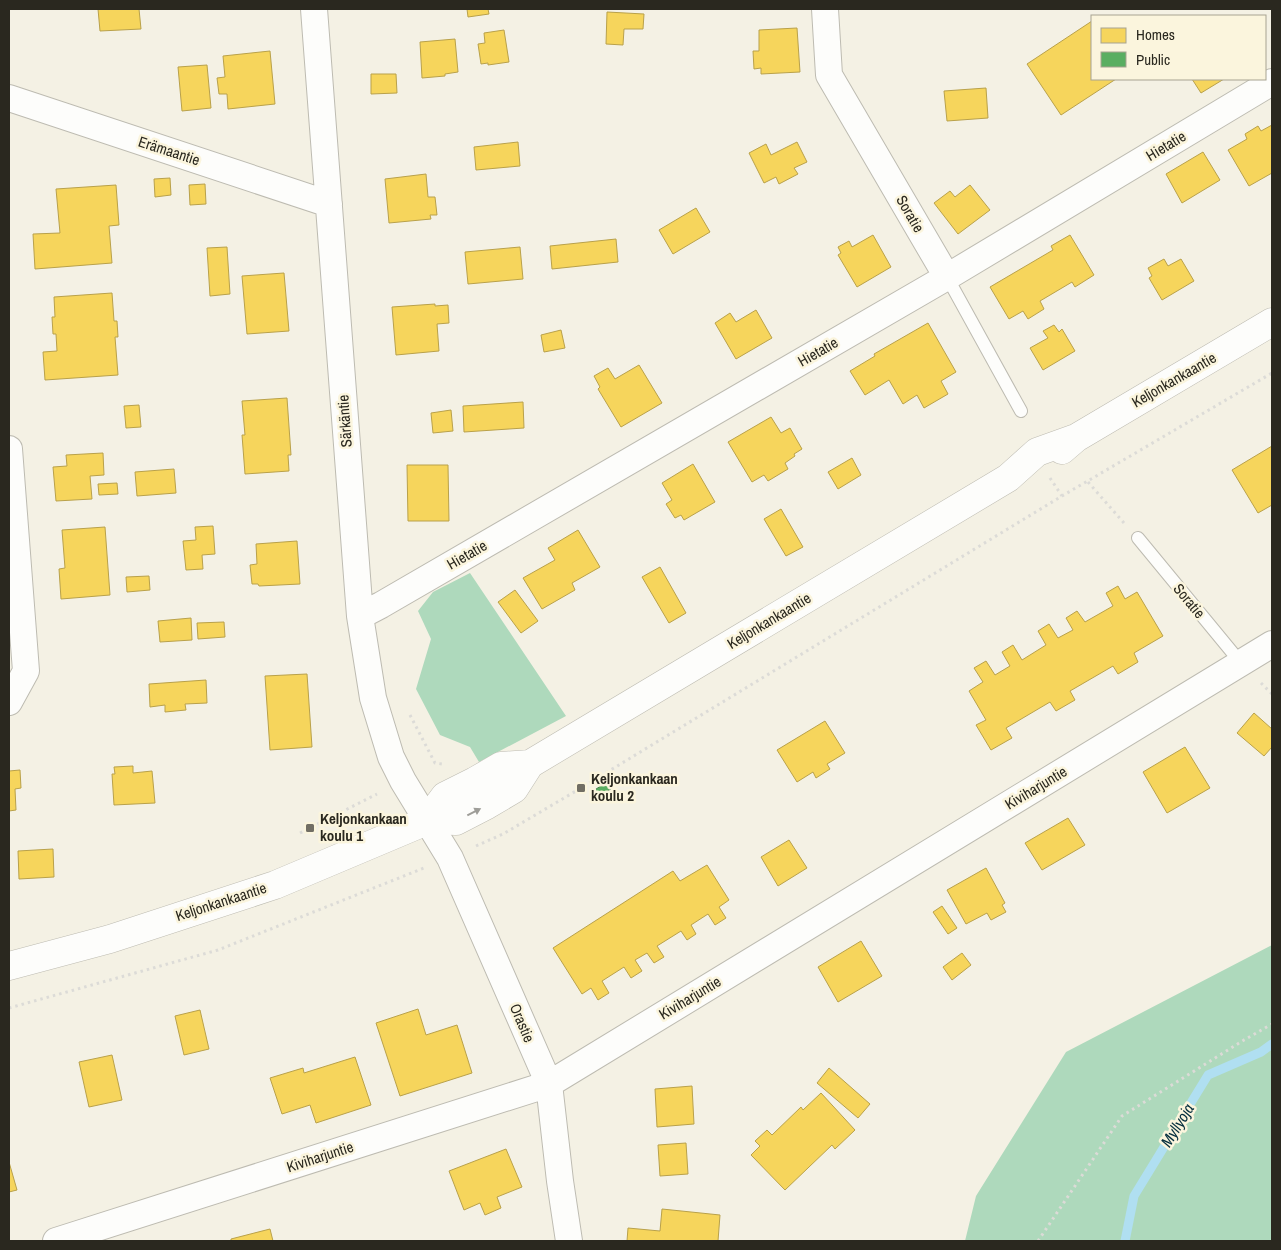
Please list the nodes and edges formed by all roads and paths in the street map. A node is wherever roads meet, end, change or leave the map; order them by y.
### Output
1 (314, 9) edge
2 (825, 9) edge
3 (1272, 82) edge
4 (9, 98) edge
5 (329, 204) junction
6 (947, 277) junction
7 (1272, 322) edge
8 (1021, 411) dead end
9 (9, 448) edge
10 (1088, 482) dead end
11 (1138, 538) joint
12 (360, 616) junction
13 (1272, 644) edge
14 (1241, 664) junction
15 (9, 702) edge
16 (408, 712) dead end
17 (435, 763) junction
18 (530, 764) junction
19 (403, 780) junction
20 (475, 782) junction
21 (487, 805) junction
22 (427, 820) junction
23 (300, 833) dead end
24 (503, 834) dead end
25 (9, 966) edge
26 (1272, 1024) edge
27 (548, 1084) junction
28 (56, 1241) edge
29 (569, 1241) edge
30 (1038, 1241) edge

1 - 5 street, Särkäntie
2 - 6 street, Soratie
3 - 6 street, Hietatie
4 - 5 street, Erämaantie
5 - 12 street, Särkäntie
6 - 8 lane, Soratie
6 - 12 street, Hietatie
7 - 18 main road, Keljonkankaantie
9 - 15 street
10 - 11 path
11 - 14 lane, Soratie
12 - 19 street, Särkäntie
13 - 14 street, Kiviharjuntie
14 - 27 street, Kiviharjuntie
16 - 17 path
17 - 19 path
17 - 20 path
18 - 20 main road, Keljonkankaantie
18 - 21 main road, Keljonkankaantie
19 - 22 street, Särkäntie
19 - 23 path
20 - 22 main road, Keljonkankaantie
22 -> 21 main road, Keljonkankaantie
21 - 24 path
22 - 25 main road, Keljonkankaantie
22 - 27 street, Orastie
26 - 30 path
27 - 28 street, Kiviharjuntie
27 - 29 street, Orastie

